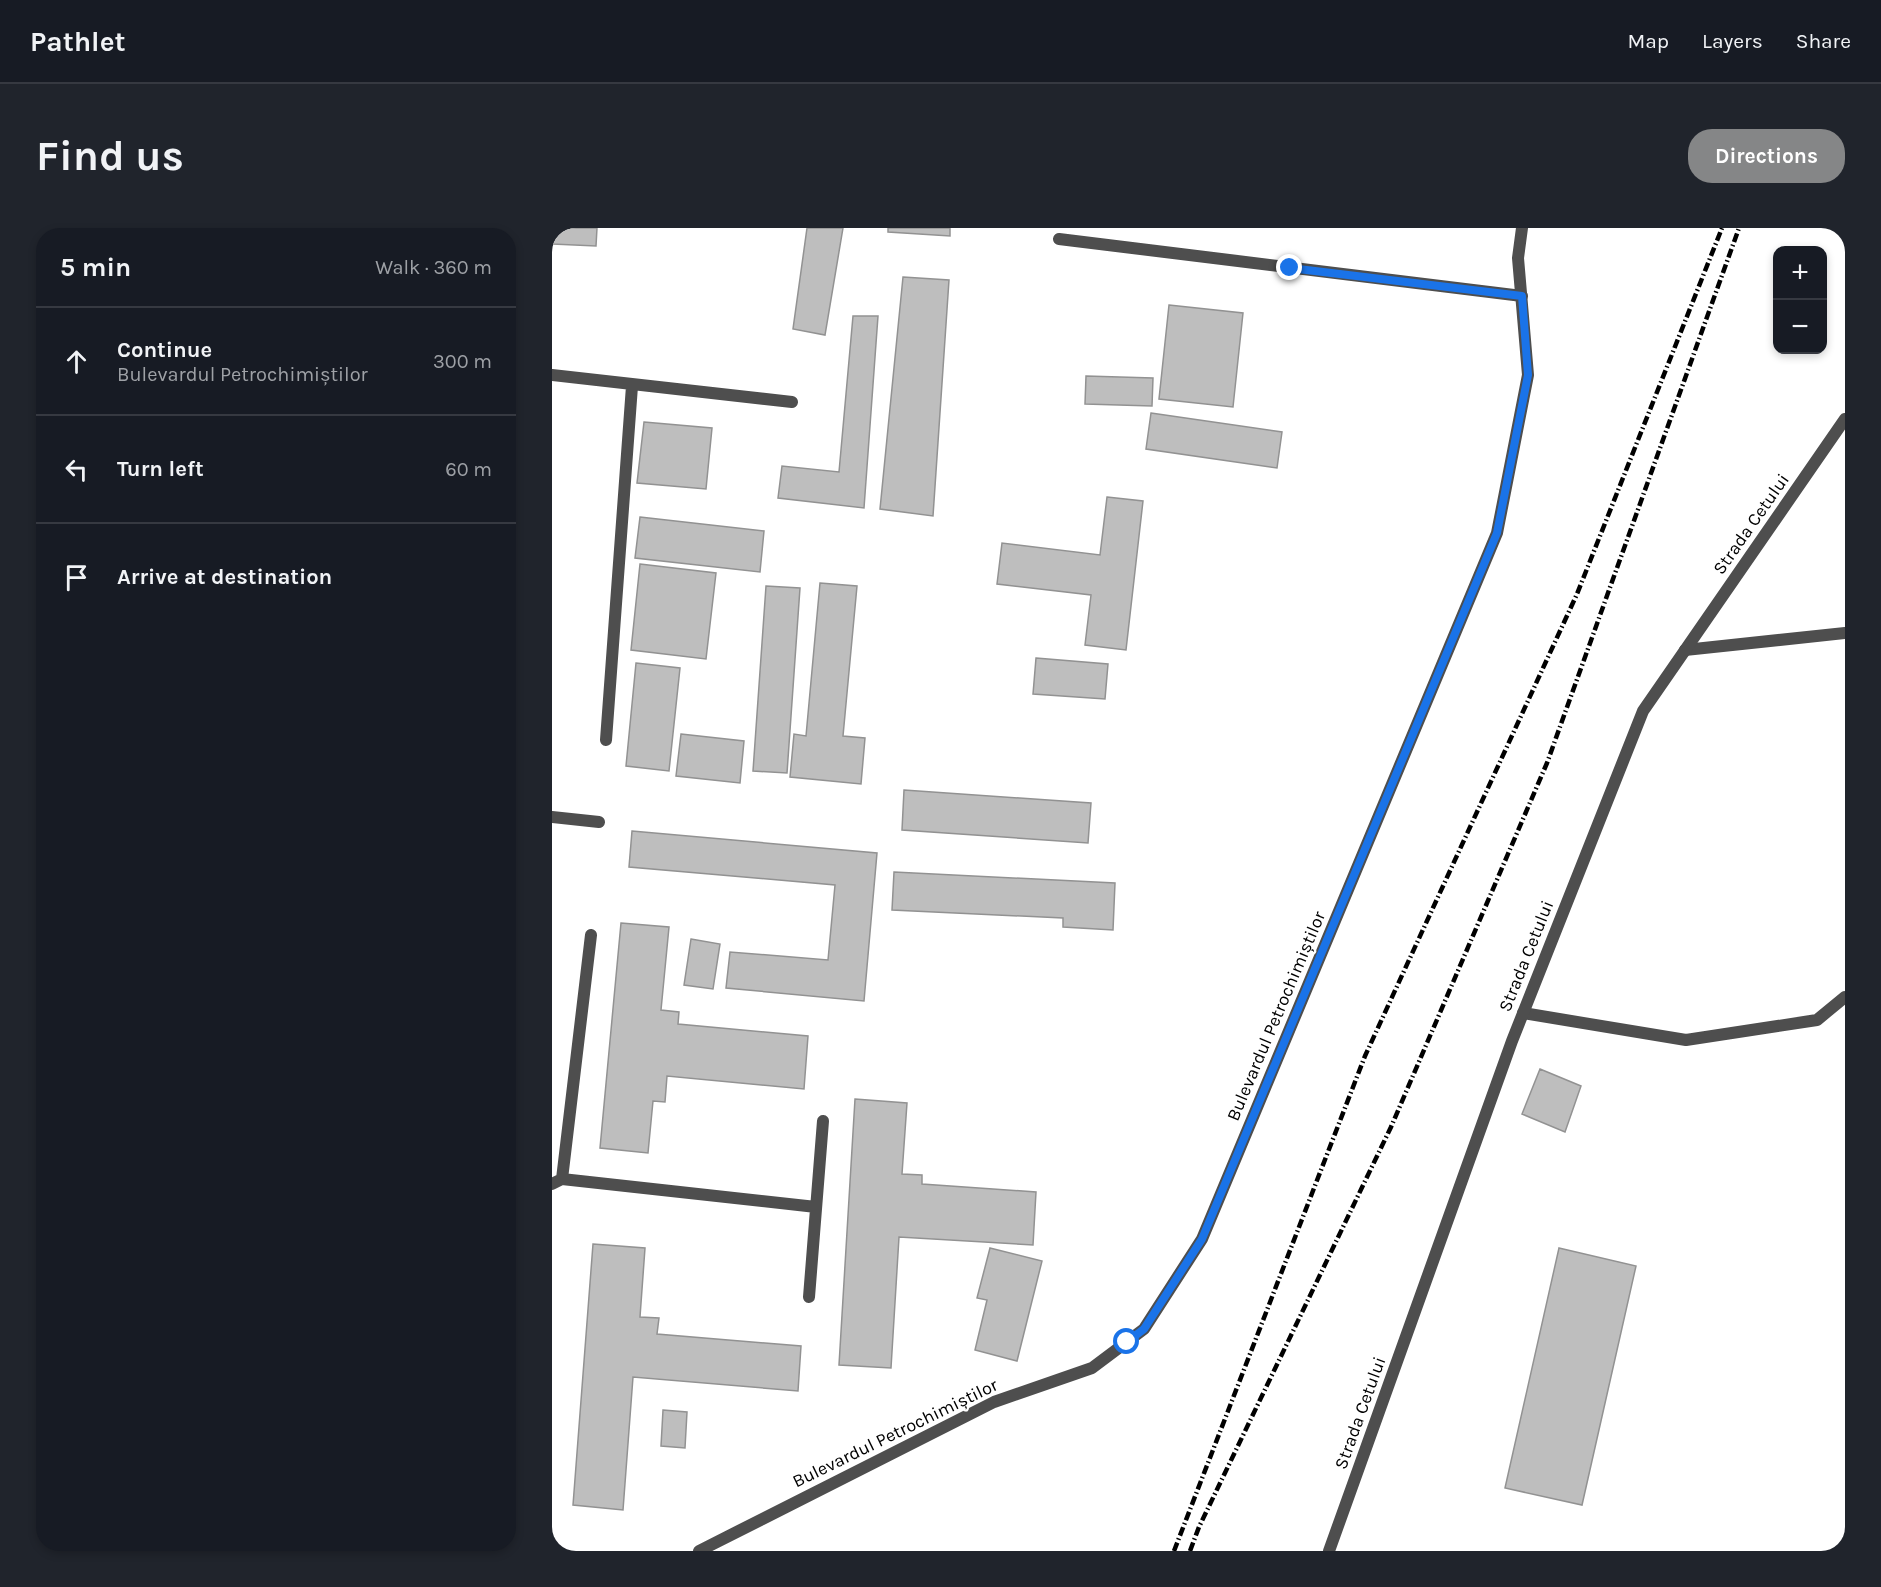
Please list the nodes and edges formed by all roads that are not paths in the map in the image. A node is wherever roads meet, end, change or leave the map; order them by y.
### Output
1 (1522, 228) edge
2 (1059, 239) dead end
3 (1522, 296) junction
4 (552, 375) edge
5 (632, 386) junction
6 (792, 402) dead end
7 (1845, 419) edge
8 (1845, 633) edge
9 (1685, 650) junction
10 (606, 740) dead end
11 (552, 817) edge
12 (599, 822) dead end
13 (591, 935) dead end
14 (1845, 997) edge
15 (1523, 1013) junction
16 (823, 1121) dead end
17 (557, 1182) edge
18 (816, 1207) junction
19 (809, 1297) dead end
20 (714, 1547) edge
21 (699, 1551) edge
22 (1329, 1551) edge

1 - 3 street, Bulevardul Petrochimiștilor
2 - 3 street
3 - 20 street, Bulevardul Petrochimiștilor
4 - 5 street
5 - 6 street
5 - 10 street
7 - 9 street, Strada Cetului
8 - 9 street
9 - 15 street, Strada Cetului
11 - 12 street
13 - 17 street
14 - 15 street
15 - 22 street, Strada Cetului
16 - 18 street
17 - 18 street
18 - 19 street
20 - 21 street, Bulevardul Petrochimiștilor

